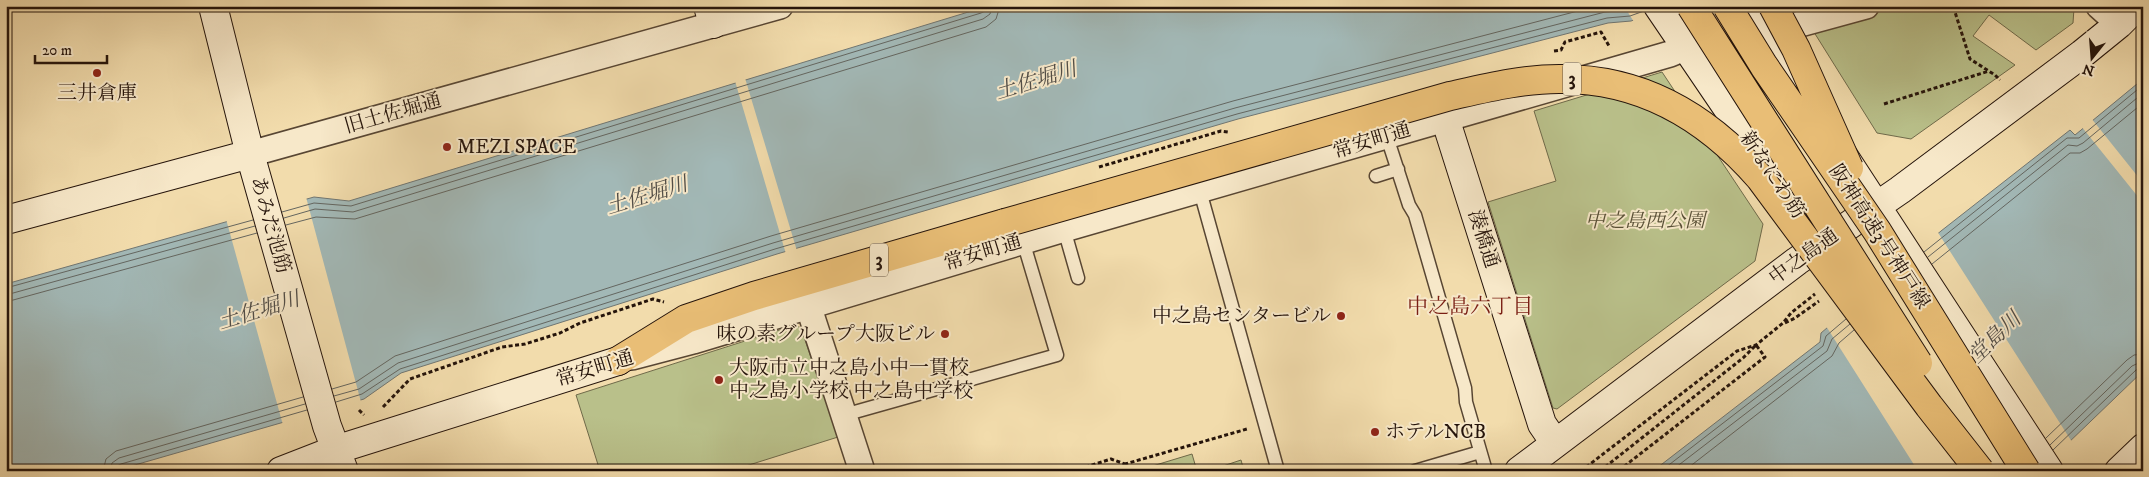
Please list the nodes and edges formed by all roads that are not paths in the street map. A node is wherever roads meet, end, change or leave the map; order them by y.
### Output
1 (213, 6) edge
2 (780, 6) edge
3 (1691, 6) edge
4 (1727, 6) edge
5 (1748, 6) edge
6 (1773, 6) edge
7 (1866, 6) edge
8 (2118, 12) edge
9 (1664, 14) edge
10 (710, 15) edge
11 (1765, 34) junction
12 (1687, 47) junction
13 (1445, 118) junction
14 (1387, 137) junction
15 (250, 154) junction
16 (1398, 169) junction
17 (1376, 176) dead end
18 (1200, 191) junction
19 (1877, 218) junction
20 (6, 220) edge
21 (1064, 229) junction
22 (1014, 232) junction
23 (1820, 246) junction
24 (1078, 278) dead end
25 (808, 305) junction
26 (618, 361) junction
27 (844, 415) junction
28 (1555, 443) junction
29 (2143, 448) edge
30 (1480, 452) junction
31 (340, 461) edge
32 (281, 471) edge
33 (862, 471) edge
34 (1278, 471) edge
35 (1415, 471) edge
36 (1486, 471) edge
37 (1518, 471) edge
38 (1966, 471) edge
39 (1980, 471) edge
40 (1985, 471) edge
41 (2026, 471) edge
42 (2049, 471) edge
43 (2119, 471) edge

1 - 15 street, あみだ池筋
2 - 10 street, 旧土佐堀通
3 - 40 highway, 阪神高速3号神戸線, bridge
4 - 19 highway, 阪神高速3号神戸線, bridge
5 - 11 street
6 - 19 highway, bridge
7 - 11 street
8 - 19 street, 中之島通
9 - 12 street, 新なにわ筋
10 - 15 street, 旧土佐堀通
11 - 19 street
12 - 13 street, 常安町通
12 - 23 street, 新なにわ筋
13 - 14 street, 常安町通
13 - 28 street, 湊橋通
14 - 16 lane
14 - 18 street, 常安町通
15 - 20 street, 旧土佐堀通
15 - 31 street, あみだ池筋
16 - 17 lane
16 - 30 lane
18 - 21 street, 常安町通
18 - 34 lane
19 - 23 street, 中之島通
19 - 41 highway, 阪神高速3号神戸線, bridge
19 - 42 street
21 - 22 street, 常安町通
21 - 24 lane
22 - 25 street, 常安町通
22 - 26 highway, 3
22 - 27 lane
22 - 39 highway, 3, bridge
23 - 28 street, 中之島通
23 - 38 street, 新なにわ筋, bridge
25 - 26 street, 常安町通
25 - 27 street
26 - 31 street, 常安町通
27 - 33 street
28 - 37 street, 中之島通
29 - 43 street
30 - 35 lane
30 - 36 lane
31 - 32 street, 常安町通

